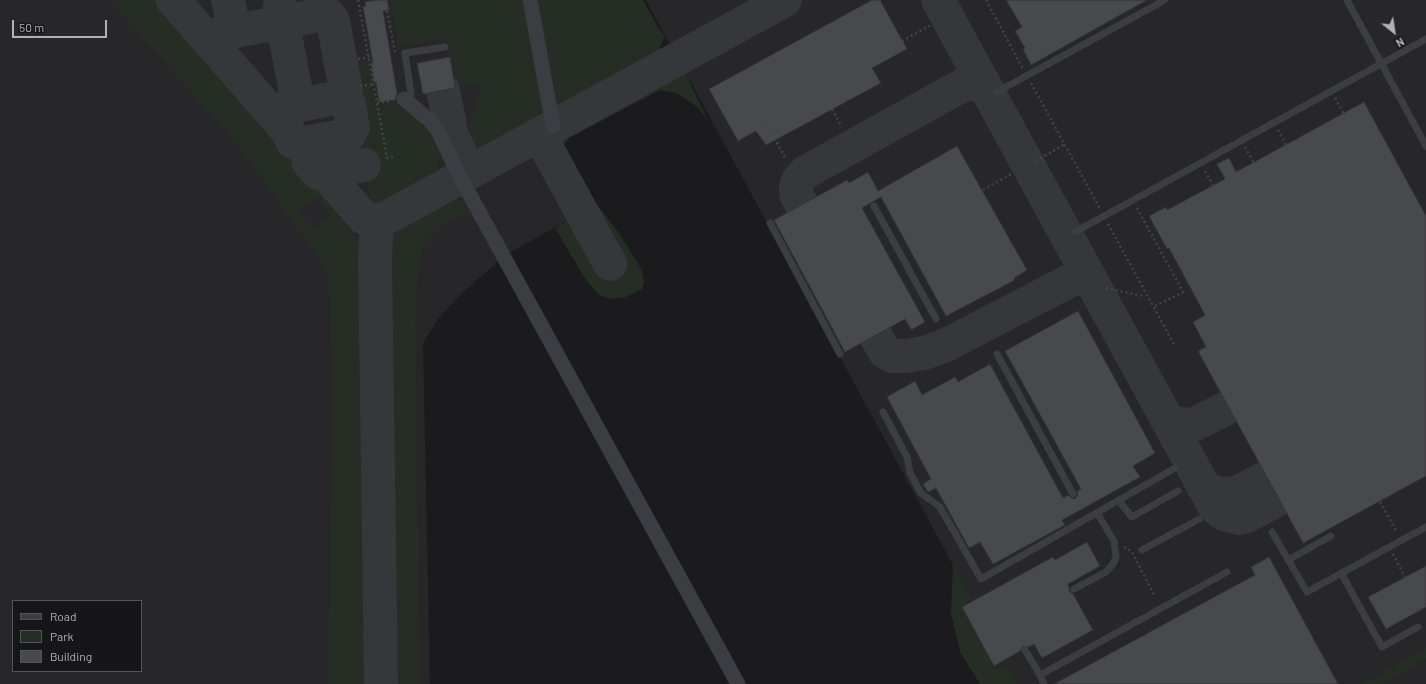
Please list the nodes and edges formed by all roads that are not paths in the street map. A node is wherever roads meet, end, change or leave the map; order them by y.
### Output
1 (530, 0) edge
2 (1165, 0) edge
3 (1347, 0) edge
4 (1426, 40) edge
5 (446, 47) dead end
6 (1381, 64) junction
7 (997, 92) dead end
8 (406, 101) joint
9 (553, 126) dead end
10 (1426, 146) edge
11 (874, 206) dead end
12 (770, 223) dead end
13 (1075, 232) dead end
14 (936, 319) dead end
15 (840, 354) dead end
16 (996, 354) dead end
17 (884, 412) dead end
18 (1175, 468) dead end
19 (1178, 491) dead end
20 (1073, 494) dead end
21 (1119, 500) junction
22 (1097, 513) junction
23 (1199, 519) dead end
24 (1426, 527) edge
25 (1272, 532) dead end
26 (1331, 536) dead end
27 (1142, 550) dead end
28 (1288, 560) junction
29 (1227, 572) dead end
30 (1341, 573) junction
31 (1074, 589) dead end
32 (1418, 627) dead end
33 (1025, 650) dead end
34 (1040, 675) junction
35 (738, 684) edge
36 (1044, 684) edge

1 - 9 street
2 - 7 lane
3 - 6 lane
4 - 6 lane
5 - 8 lane
6 - 10 lane
6 - 13 lane
8 - 35 street
11 - 14 lane
12 - 15 lane
16 - 20 lane
17 - 22 lane
18 - 21 lane
19 - 21 lane
21 - 22 lane
22 - 31 lane
23 - 27 lane
24 - 30 lane
25 - 28 lane
26 - 28 lane
28 - 30 lane
29 - 34 lane
30 - 32 lane
33 - 34 lane
34 - 36 lane

